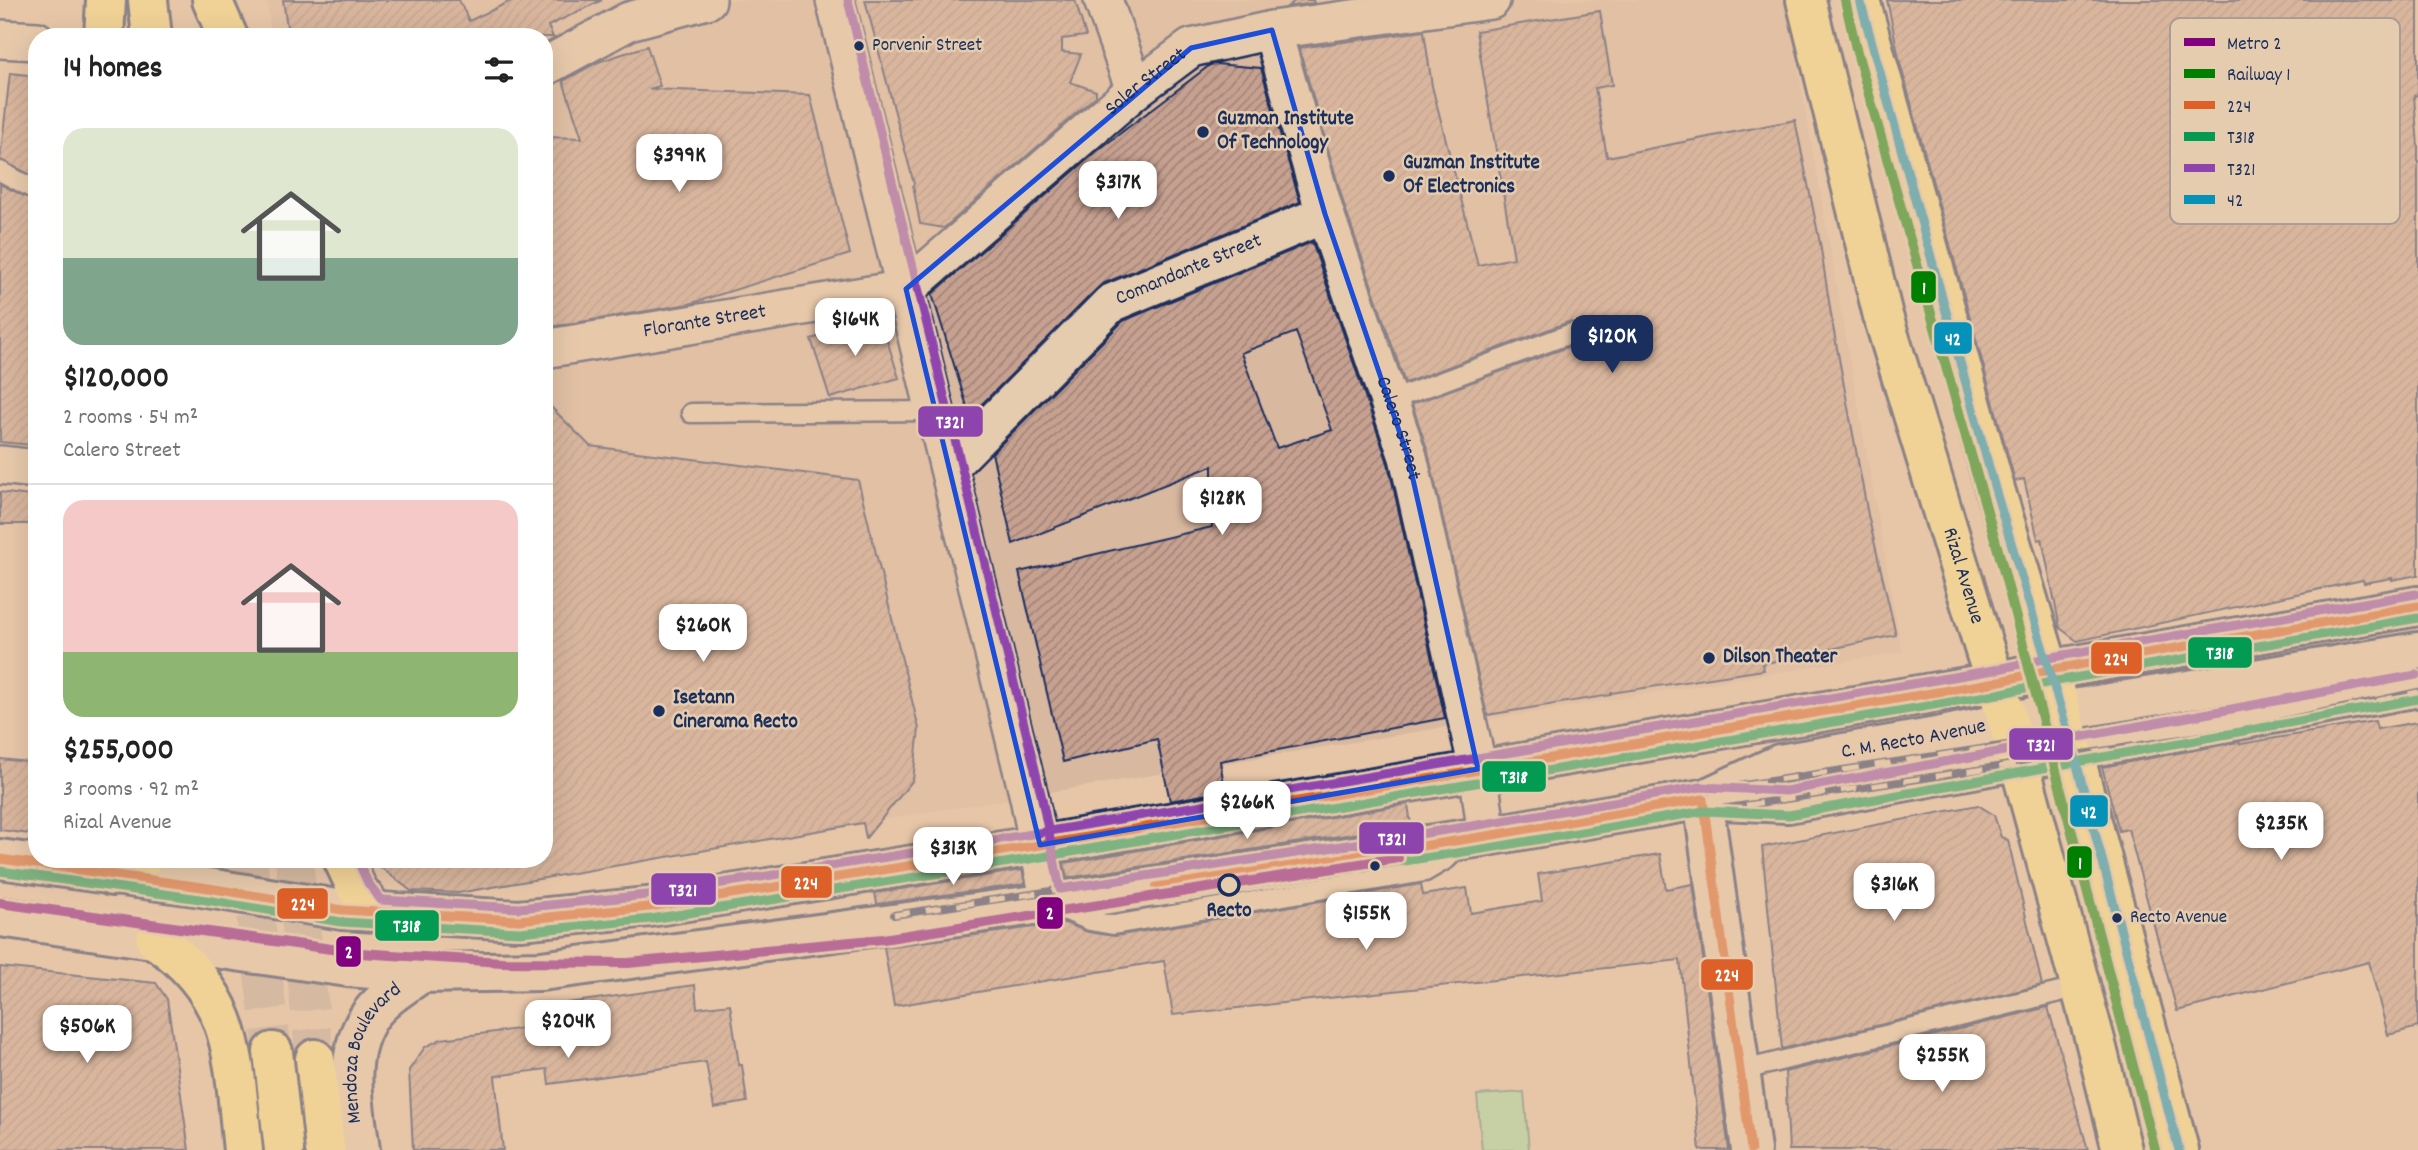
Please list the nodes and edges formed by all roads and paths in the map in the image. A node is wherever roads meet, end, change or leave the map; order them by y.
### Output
1 (106, 0) edge
2 (148, 0) edge
3 (202, 0) edge
4 (212, 0) edge
5 (708, 0) edge
6 (835, 0) edge
7 (1103, 0) edge
8 (1491, 0) edge
9 (1806, 0) edge
10 (1860, 0) edge
11 (1407, 5) edge
12 (104, 28) edge
13 (151, 28) edge
14 (206, 28) edge
15 (224, 28) edge
16 (1272, 30) junction
17 (0, 39) edge
18 (28, 41) edge
19 (553, 62) edge
20 (1135, 90) junction
21 (0, 171) edge
22 (28, 186) edge
23 (1325, 214) junction
24 (906, 289) junction
25 (1572, 333) dead end
26 (553, 348) edge
27 (1389, 401) junction
28 (935, 411) junction
29 (691, 413) dead end
30 (0, 465) edge
31 (949, 467) junction
32 (28, 468) edge
33 (2418, 606) edge
34 (2418, 652) edge
35 (2049, 670) junction
36 (1996, 682) junction
37 (2418, 687) edge
38 (2061, 711) junction
39 (2008, 721) junction
40 (2073, 750) junction
41 (2018, 759) junction
42 (1478, 769) junction
43 (1703, 799) junction
44 (1477, 837) junction
45 (1040, 845) junction
46 (0, 859) edge
47 (28, 861) edge
48 (127, 868) edge
49 (347, 868) edge
50 (1050, 903) junction
51 (375, 912) junction
52 (0, 917) edge
53 (156, 940) junction
54 (421, 973) junction
55 (2080, 987) junction
56 (273, 1052) tunnel mouth
57 (315, 1059) tunnel mouth
58 (1740, 1071) junction
59 (243, 1150) edge
60 (284, 1150) edge
61 (325, 1150) edge
62 (360, 1150) edge
63 (1751, 1150) edge
64 (2122, 1150) edge
65 (2179, 1150) edge

1 - 12 main road
2 - 13 main road
3 - 14 main road
4 - 15 main road
5 - 19 street
6 - 24 street
7 - 20 street
8 - 11 street, Soler Street
9 - 36 main road, Rizal Avenue
10 - 35 main road
11 - 16 street, Soler Street
16 - 20 street, Soler Street
16 - 23 street, Calero Street
17 - 18 street
20 - 24 street, Soler Street
21 - 22 lane
23 - 27 street, Calero Street
23 - 31 street, Comandante Street
24 - 26 street, Florante Street
24 - 28 street
25 - 27 lane
27 - 42 street, Calero Street
28 - 29 lane
28 - 31 street
30 - 32 street
31 - 45 street
33 - 35 main road, C. M. Recto Avenue
34 - 38 main road, C. M. Recto Avenue
35 - 36 main road, C. M. Recto Avenue
35 - 38 main road
36 - 39 main road, Rizal Avenue
36 - 42 main road, C. M. Recto Avenue
37 - 40 main road, C. M. Recto Avenue
38 - 39 main road, C. M. Recto Avenue
38 - 40 main road
39 - 41 main road, Rizal Avenue
39 - 43 main road, C. M. Recto Avenue
40 - 41 main road, C. M. Recto Avenue
40 - 65 main road
41 - 43 main road, C. M. Recto Avenue
41 - 55 main road, Rizal Avenue
42 - 44 street, Calero Street
42 - 45 main road, C. M. Recto Avenue
43 - 44 main road, C. M. Recto Avenue
43 - 58 main road
44 - 50 main road, C. M. Recto Avenue
45 - 50 street
45 - 51 main road, C. M. Recto Avenue
46 - 47 main road, C. M. Recto Avenue
48 - 51 main road, C. M. Recto Avenue
49 - 51 main road
50 - 54 main road, C. M. Recto Avenue
52 - 53 main road, C. M. Recto Avenue
53 - 54 main road, C. M. Recto Avenue
53 - 59 main road
54 - 62 main road, Mendoza Boulevard
55 - 58 lane
55 - 64 main road, Rizal Avenue
56 - 60 main road
57 - 61 main road
58 - 63 main road

